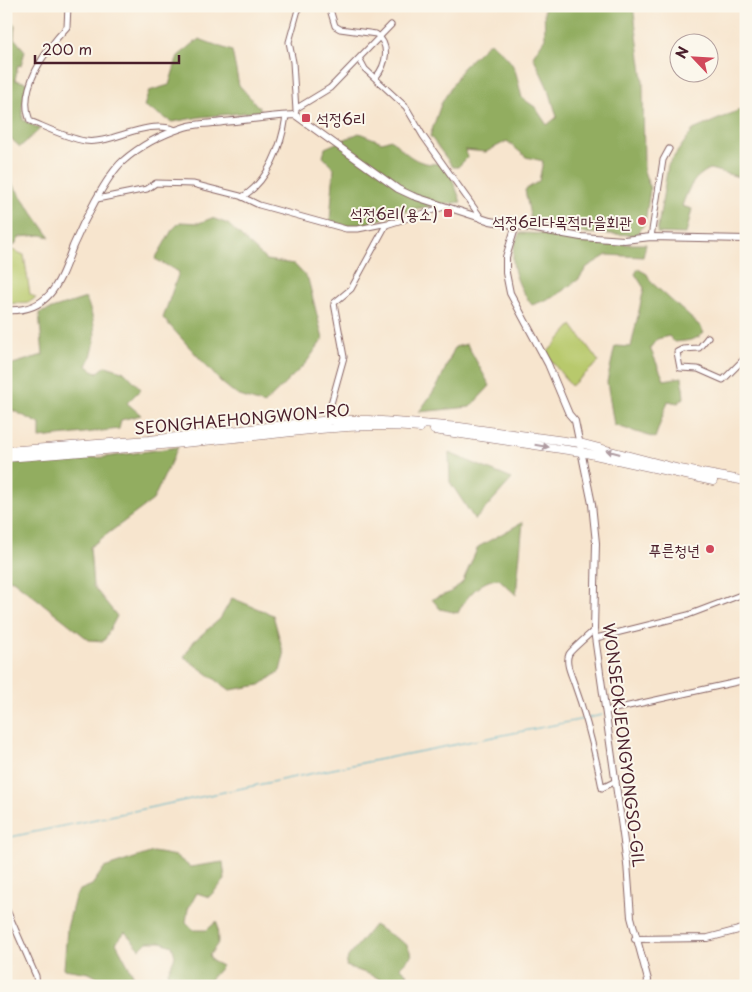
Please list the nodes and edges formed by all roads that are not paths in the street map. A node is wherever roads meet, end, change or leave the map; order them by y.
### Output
1 (68, 6) edge
2 (299, 6) edge
3 (329, 6) edge
4 (392, 25) dead end
5 (380, 36) junction
6 (359, 58) junction
7 (376, 77) junction
8 (296, 112) junction
9 (286, 116) junction
10 (177, 131) junction
11 (669, 149) dead end
12 (242, 197) junction
13 (97, 199) junction
14 (444, 207) junction
15 (482, 219) junction
16 (393, 222) junction
17 (516, 225) junction
18 (651, 237) junction
19 (746, 239) edge
20 (6, 310) edge
21 (708, 337) dead end
22 (746, 356) edge
23 (327, 418) dead end
24 (580, 443) junction
25 (6, 451) edge
26 (581, 452) junction
27 (6, 458) edge
28 (746, 480) edge
29 (746, 485) edge
30 (746, 593) edge
31 (594, 630) junction
32 (596, 638) junction
33 (746, 680) edge
34 (606, 711) junction
35 (616, 781) junction
36 (6, 908) edge
37 (746, 928) edge
38 (635, 938) junction
39 (37, 986) edge
40 (647, 986) edge

1 - 10 street
2 - 8 street
3 - 5 street
4 - 5 street
5 - 6 street
5 - 7 street
6 - 7 street
6 - 8 street
7 - 15 street
8 - 9 street
8 - 14 street
9 - 10 street
9 - 12 street
10 - 13 street
11 - 18 street
12 - 13 street
12 - 16 street
13 - 20 street
14 - 15 street
14 - 16 street
15 - 17 street
16 - 23 street
17 - 18 street
17 - 24 street, WONSEOKJEONGYONGSO-GIL
18 - 19 street
21 - 22 street
24 - 25 main road, SEONGHAEHONGWON-RO
24 - 26 street, WONSEOKJEONGYONGSO-GIL
28 -> 24 main road, SEONGHAEHONGWON-RO
27 -> 26 main road, SEONGHAEHONGWON-RO
26 - 29 main road, SEONGHAEHONGWON-RO
26 - 31 street, WONSEOKJEONGYONGSO-GIL
30 - 32 street
31 - 32 street, WONSEOKJEONGYONGSO-GIL
31 - 35 street
32 - 34 street, WONSEOKJEONGYONGSO-GIL
33 - 34 street
34 - 35 street, WONSEOKJEONGYONGSO-GIL
35 - 38 street, WONSEOKJEONGYONGSO-GIL
36 - 39 street
37 - 38 street
38 - 40 street, WONSEOKJEONGYONGSO-GIL

